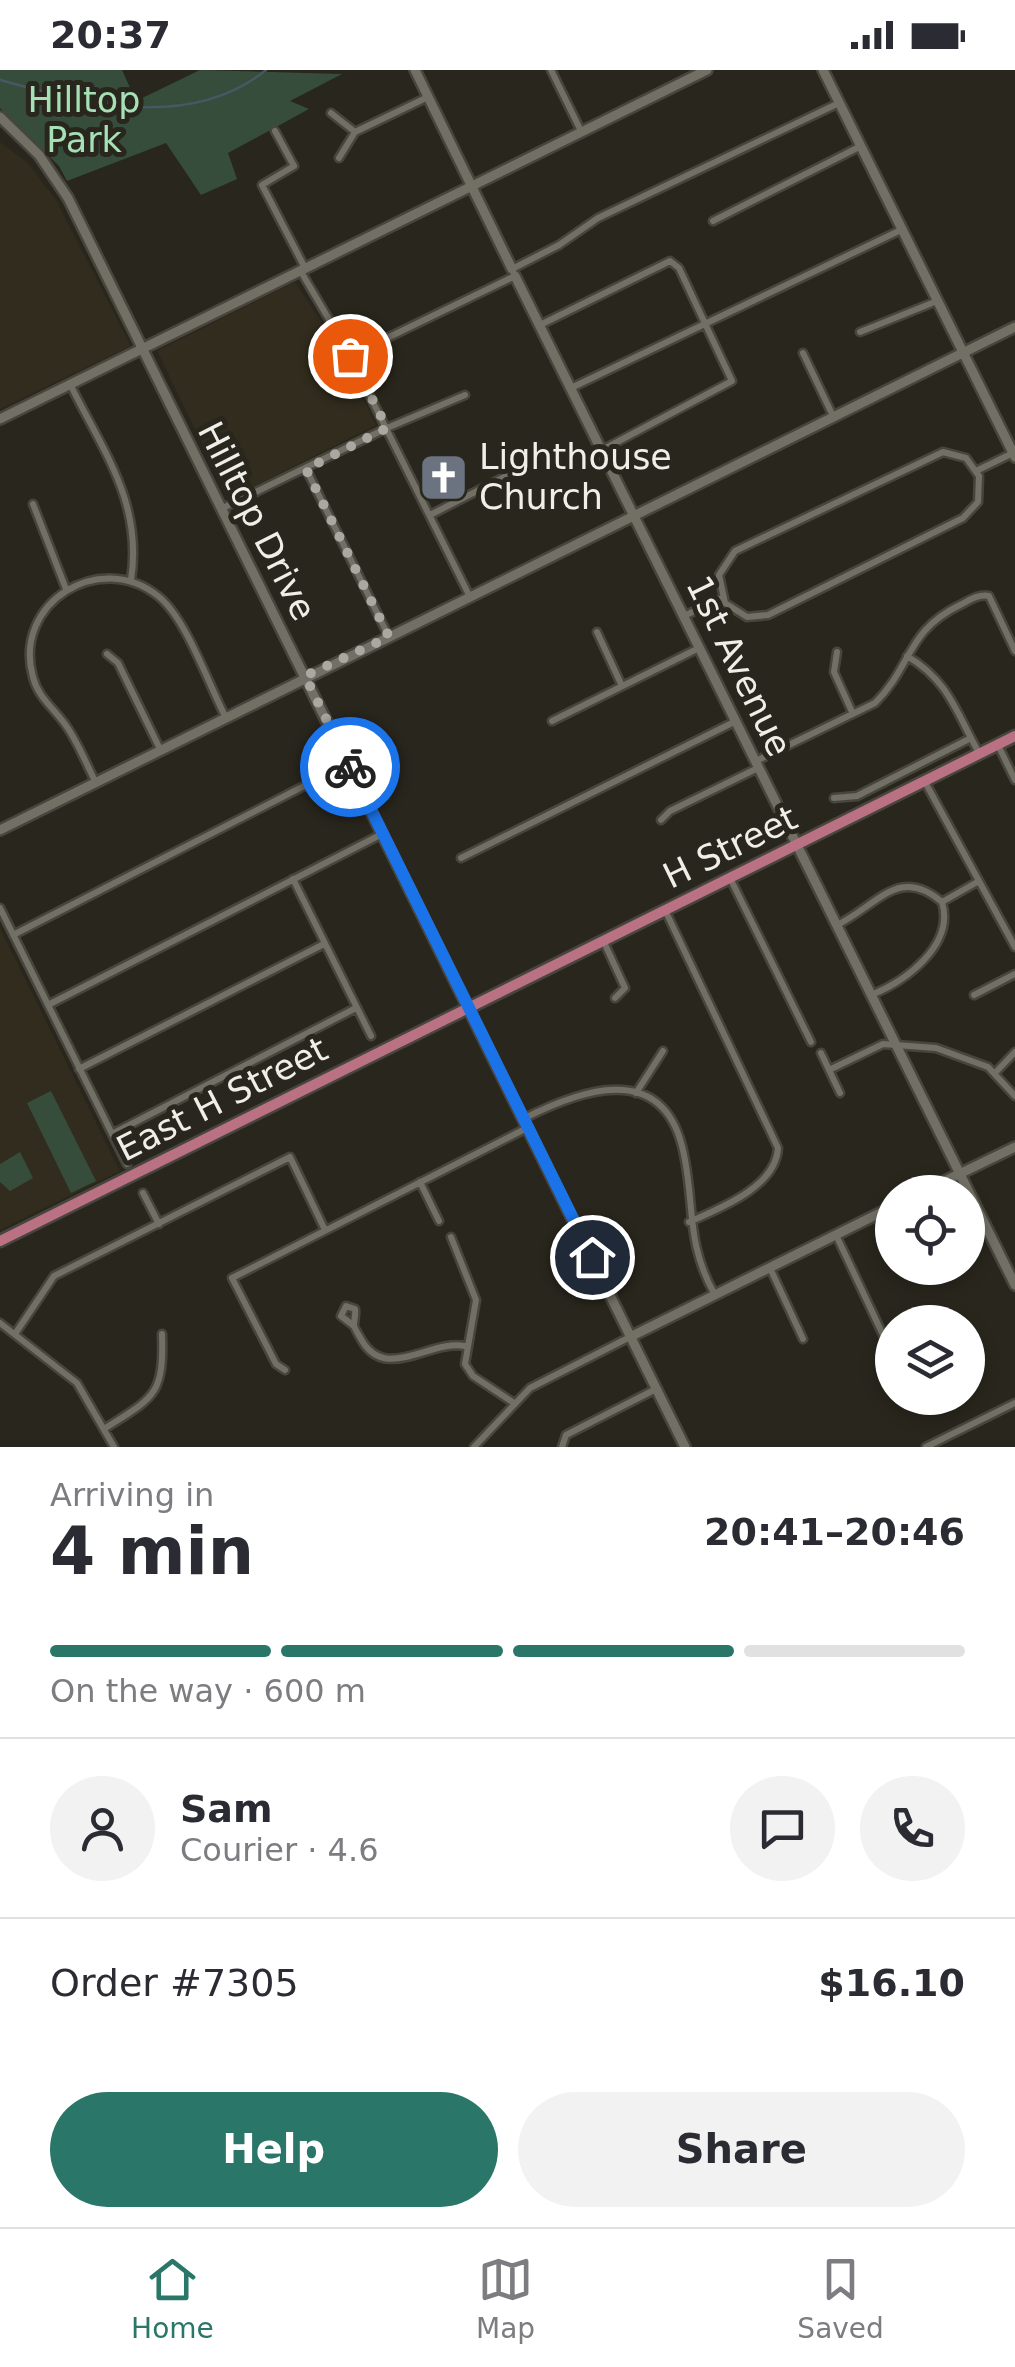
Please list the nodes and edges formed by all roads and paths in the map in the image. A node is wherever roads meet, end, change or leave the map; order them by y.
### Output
1 (415, 70) edge
2 (551, 70) edge
3 (707, 70) edge
4 (823, 70) edge
5 (690, 74) edge
6 (428, 97) junction
7 (839, 103) junction
8 (331, 114) dead end
9 (0, 117) edge
10 (276, 131) dead end
11 (581, 131) junction
12 (355, 132) junction
13 (860, 146) junction
14 (340, 158) dead end
15 (472, 185) junction
16 (713, 220) dead end
17 (903, 230) junction
18 (302, 268) junction
19 (513, 272) junction
20 (938, 301) junction
21 (705, 322) junction
22 (540, 326) junction
23 (1015, 327) edge
24 (860, 332) dead end
25 (140, 348) junction
26 (964, 352) junction
27 (803, 353) dead end
28 (350, 356) junction
29 (70, 384) junction
30 (571, 388) junction
31 (465, 396) dead end
32 (833, 416) junction
33 (0, 418) edge
34 (387, 428) junction
35 (602, 450) junction
36 (1014, 455) edge
37 (524, 467) dead end
38 (306, 469) junction
39 (978, 470) junction
40 (33, 504) dead end
41 (220, 510) junction
42 (430, 514) junction
43 (634, 516) junction
44 (131, 580) junction
45 (66, 589) junction
46 (470, 596) junction
47 (722, 598) junction
48 (684, 616) junction
49 (597, 632) dead end
50 (389, 637) junction
51 (700, 648) junction
52 (1015, 651) edge
53 (838, 652) dead end
54 (108, 654) dead end
55 (907, 656) junction
56 (305, 676) junction
57 (622, 686) junction
58 (853, 714) junction
59 (225, 716) junction
60 (552, 721) dead end
61 (736, 721) junction
62 (1015, 736) edge
63 (971, 738) junction
64 (998, 744) junction
65 (160, 749) junction
66 (979, 754) junction
67 (348, 763) junction
68 (757, 765) junction
69 (1015, 780) edge
70 (96, 781) junction
71 (924, 782) junction
72 (834, 798) dead end
73 (661, 820) dead end
74 (0, 830) edge
75 (383, 834) junction
76 (797, 845) junction
77 (461, 858) dead end
78 (293, 878) junction
79 (730, 878) junction
80 (980, 881) junction
81 (942, 902) junction
82 (0, 908) edge
83 (666, 910) junction
84 (837, 924) junction
85 (13, 935) junction
86 (603, 940) junction
87 (324, 944) junction
88 (1015, 946) edge
89 (1015, 974) edge
90 (871, 995) junction
91 (974, 996) dead end
92 (615, 998) dead end
93 (48, 1005) junction
94 (468, 1006) junction
95 (356, 1008) junction
96 (371, 1036) dead end
97 (810, 1042) dead end
98 (896, 1045) junction
99 (664, 1050) dead end
100 (1015, 1052) edge
101 (821, 1053) dead end
102 (80, 1069) junction
103 (828, 1070) junction
104 (996, 1072) junction
105 (636, 1093) junction
106 (840, 1093) dead end
107 (1015, 1096) edge
108 (525, 1124) junction
109 (112, 1134) junction
110 (1015, 1146) edge
111 (127, 1164) dead end
112 (960, 1174) junction
113 (420, 1182) junction
114 (142, 1193) dead end
115 (875, 1216) edge
116 (439, 1221) dead end
117 (690, 1222) junction
118 (159, 1224) junction
119 (325, 1230) junction
120 (836, 1235) junction
121 (452, 1237) dead end
122 (0, 1241) edge
123 (770, 1268) junction
124 (1015, 1285) edge
125 (715, 1295) junction
126 (875, 1318) edge
127 (0, 1323) edge
128 (354, 1326) dead end
129 (16, 1334) junction
130 (162, 1334) dead end
131 (630, 1337) junction
132 (804, 1339) dead end
133 (465, 1346) junction
134 (285, 1370) dead end
135 (656, 1389) junction
136 (1015, 1402) edge
137 (514, 1403) junction
138 (104, 1429) junction
139 (114, 1447) edge
140 (474, 1447) edge
141 (562, 1447) edge
142 (684, 1447) edge
143 (926, 1447) edge

1 - 6 street, 1st Avenue
2 - 11 street
3 - 5 street
4 - 7 street
5 - 11 street
6 - 12 street
6 - 15 street, 1st Avenue
7 - 13 street
7 - 19 street
8 - 12 street
9 - 25 street, Hilltop Drive
10 - 18 street
11 - 15 street
12 - 14 street
13 - 16 street
13 - 17 street
15 - 18 street
15 - 19 street, 1st Avenue
17 - 20 street
17 - 21 street
18 - 25 street
18 - 28 street
19 - 22 street, 1st Avenue
19 - 28 street
20 - 24 street
20 - 26 street
21 - 22 street
21 - 30 street
21 - 35 street
22 - 30 street, 1st Avenue
23 - 26 street
25 - 29 street
25 - 41 street, Hilltop Drive
26 - 32 street
26 - 36 street
27 - 32 street
28 - 34 street
29 - 33 street
29 - 44 street
30 - 35 street, 1st Avenue
31 - 34 street
32 - 43 street
34 - 38 street
34 - 42 street
35 - 43 street, 1st Avenue
36 - 39 street
37 - 42 street
38 - 41 street
38 - 50 street
39 - 47 street
39 - 47 street
40 - 45 street
41 - 56 street, Hilltop Drive
42 - 46 street
43 - 46 street
43 - 48 street, 1st Avenue
44 - 45 street
44 - 59 street
45 - 70 street
46 - 50 street
47 - 48 street
48 - 51 street, 1st Avenue
49 - 57 street
50 - 56 street
51 - 57 street
51 - 61 street, 1st Avenue
52 - 55 street
53 - 58 street
54 - 65 street
55 - 58 street
55 - 63 street
56 - 59 street
56 - 67 street, Hilltop Drive
57 - 60 street
58 - 68 street
59 - 65 street
61 - 68 street, 1st Avenue
61 - 77 street
62 - 64 main road, H Street
63 - 66 street
63 - 72 street
64 - 66 main road, H Street
64 - 69 street
65 - 70 street
66 - 71 main road, H Street
67 - 75 street, Hilltop Drive
67 - 85 street
68 - 73 street
68 - 76 street, 1st Avenue
70 - 74 street
71 - 76 main road, H Street
71 - 80 street
75 - 78 street
75 - 94 street, Hilltop Drive
76 - 79 main road, H Street
76 - 84 street, 1st Avenue
78 - 87 street
78 - 93 street
79 - 83 main road, H Street
79 - 97 street
80 - 81 street
80 - 88 street
81 - 84 street
81 - 90 street
82 - 85 street
83 - 86 main road, H Street
83 - 117 street
84 - 90 street, 1st Avenue
85 - 93 street
86 - 92 street
86 - 94 main road, H Street
87 - 95 street
87 - 102 street
89 - 91 street
90 - 98 street, 1st Avenue
93 - 102 street
94 - 108 street, Hilltop Drive
94 - 122 main road, East H Street
95 - 96 street
95 - 109 street
98 - 103 street
98 - 104 street
98 - 112 street, 1st Avenue
99 - 105 street
100 - 104 street
101 - 103 street
102 - 109 street
103 - 106 street
104 - 107 street
105 - 108 street
105 - 117 street
108 - 113 street
108 - 131 street, Hilltop Drive
109 - 111 street
110 - 112 street
112 - 124 street, 1st Avenue
113 - 116 street
113 - 119 street
114 - 118 street
115 - 120 street
117 - 125 street
118 - 119 street
118 - 129 street
119 - 134 street
120 - 123 street
120 - 126 street
121 - 133 street
123 - 125 street
123 - 132 street
125 - 131 street
127 - 129 street
128 - 133 street
129 - 138 street
130 - 138 street
131 - 135 street, Hilltop Drive
131 - 137 street
133 - 137 street
135 - 141 street
135 - 142 street, Hilltop Drive
136 - 143 street
137 - 140 street
138 - 139 street

